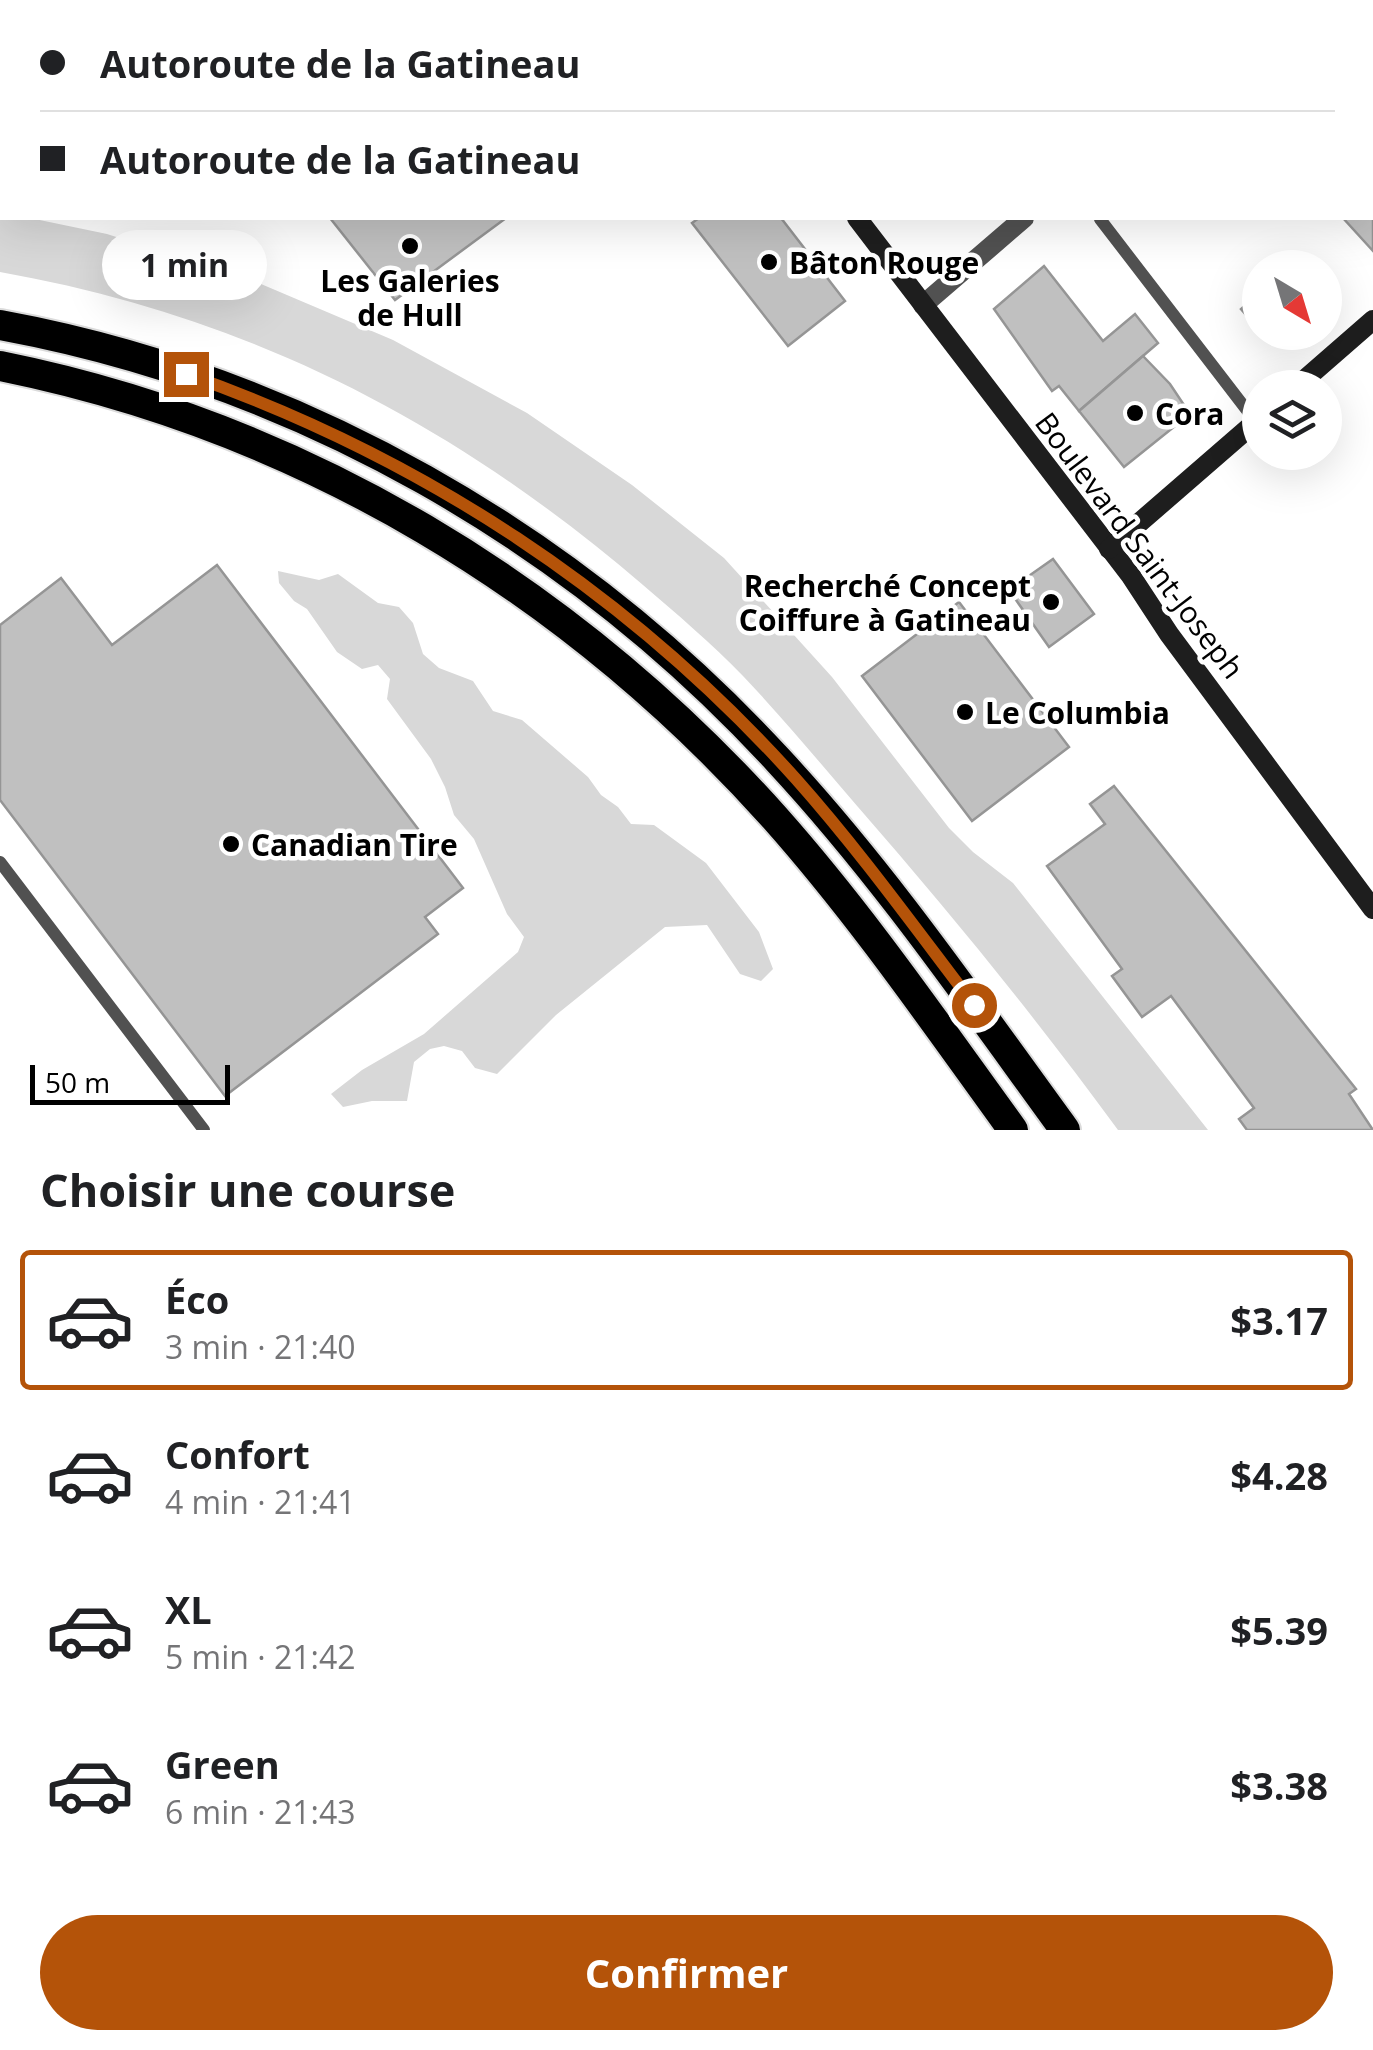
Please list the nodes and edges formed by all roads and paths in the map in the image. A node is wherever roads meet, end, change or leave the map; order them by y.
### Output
1 (859, 220) edge
2 (1022, 220) edge
3 (1101, 220) edge
4 (923, 305) junction
5 (1373, 320) edge
6 (0, 325) edge
7 (0, 366) edge
8 (1316, 370) edge
9 (1242, 400) edge
10 (1242, 434) edge
11 (1109, 549) junction
12 (0, 862) edge
13 (1373, 910) edge
14 (204, 1130) edge
15 (1013, 1130) edge
16 (1065, 1130) edge

1 - 4 main road, Boulevard Saint-Joseph
2 - 4 street
3 - 9 lane
4 - 11 main road, Boulevard Saint-Joseph
5 - 8 main road
6 - 16 highway
7 - 15 highway
10 - 11 main road
11 - 13 main road, Boulevard Saint-Joseph
12 - 14 lane

